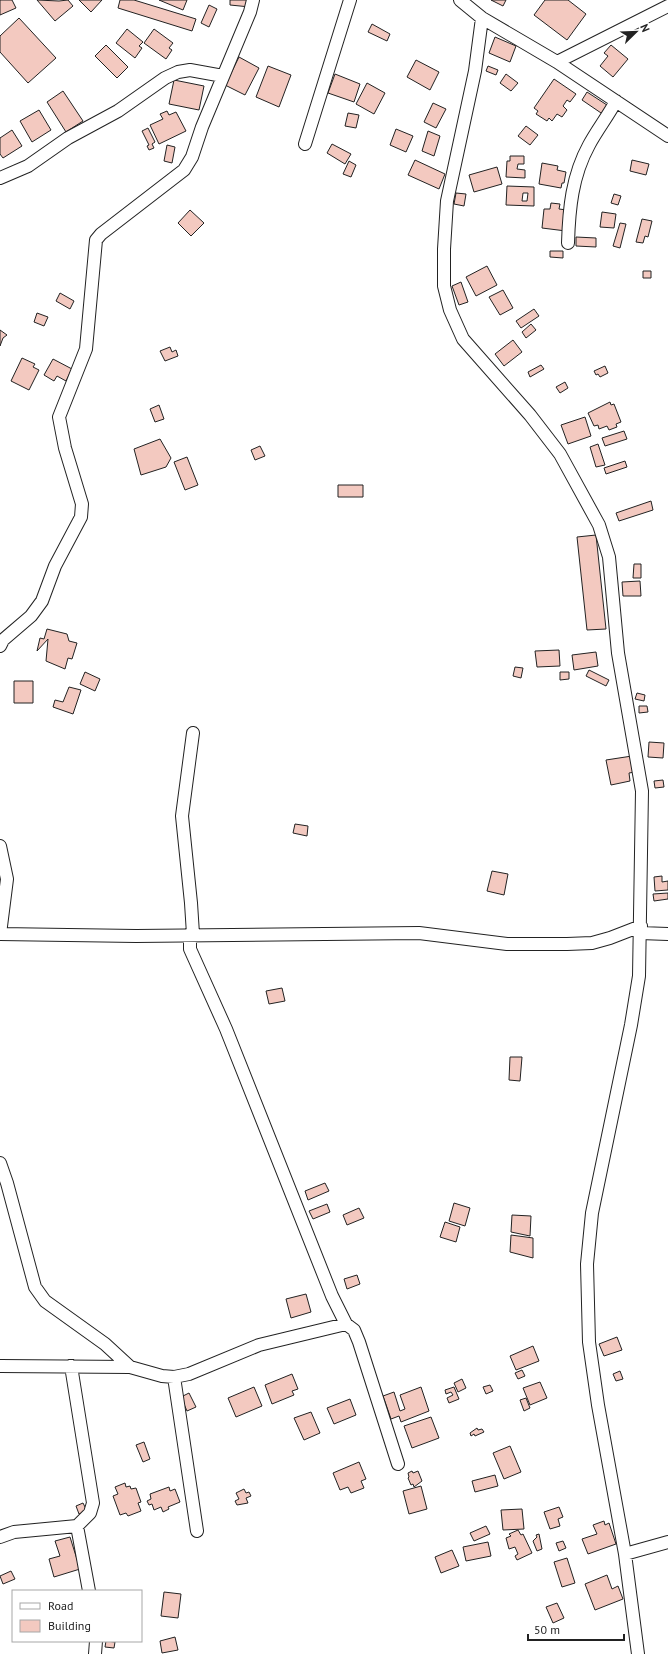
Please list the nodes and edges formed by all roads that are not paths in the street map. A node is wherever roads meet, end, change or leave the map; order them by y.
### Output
1 (253, 0) edge
2 (350, 0) edge
3 (460, 0) edge
4 (668, 6) edge
5 (482, 18) junction
6 (557, 62) junction
7 (223, 76) junction
8 (616, 101) junction
9 (668, 136) edge
10 (305, 144) dead end
11 (0, 178) edge
12 (568, 243) dead end
13 (0, 646) edge
14 (193, 733) dead end
15 (0, 846) edge
16 (641, 930) junction
17 (0, 934) edge
18 (192, 934) junction
19 (668, 934) edge
20 (0, 1163) edge
21 (346, 1324) junction
22 (0, 1366) edge
23 (71, 1366) junction
24 (130, 1366) junction
25 (174, 1377) junction
26 (398, 1464) dead end
27 (77, 1526) junction
28 (197, 1531) dead end
29 (0, 1537) edge
30 (668, 1542) edge
31 (625, 1554) junction
32 (89, 1590) edge
33 (96, 1642) edge
34 (95, 1654) edge
35 (638, 1654) edge

1 - 7 street
2 - 10 street
3 - 5 street
4 - 6 street
5 - 6 street
5 - 16 street
6 - 8 street
7 - 11 street
7 - 13 street
8 - 9 street
8 - 12 street
14 - 18 street
15 - 17 street
16 - 18 street
16 - 19 street
16 - 31 street
17 - 18 street
18 - 21 street
20 - 24 street
21 - 25 street
21 - 26 street
22 - 23 street
23 - 24 street
23 - 27 street
24 - 25 street
25 - 28 street
27 - 29 street
27 - 32 street
30 - 31 street
31 - 35 street
33 - 34 street

